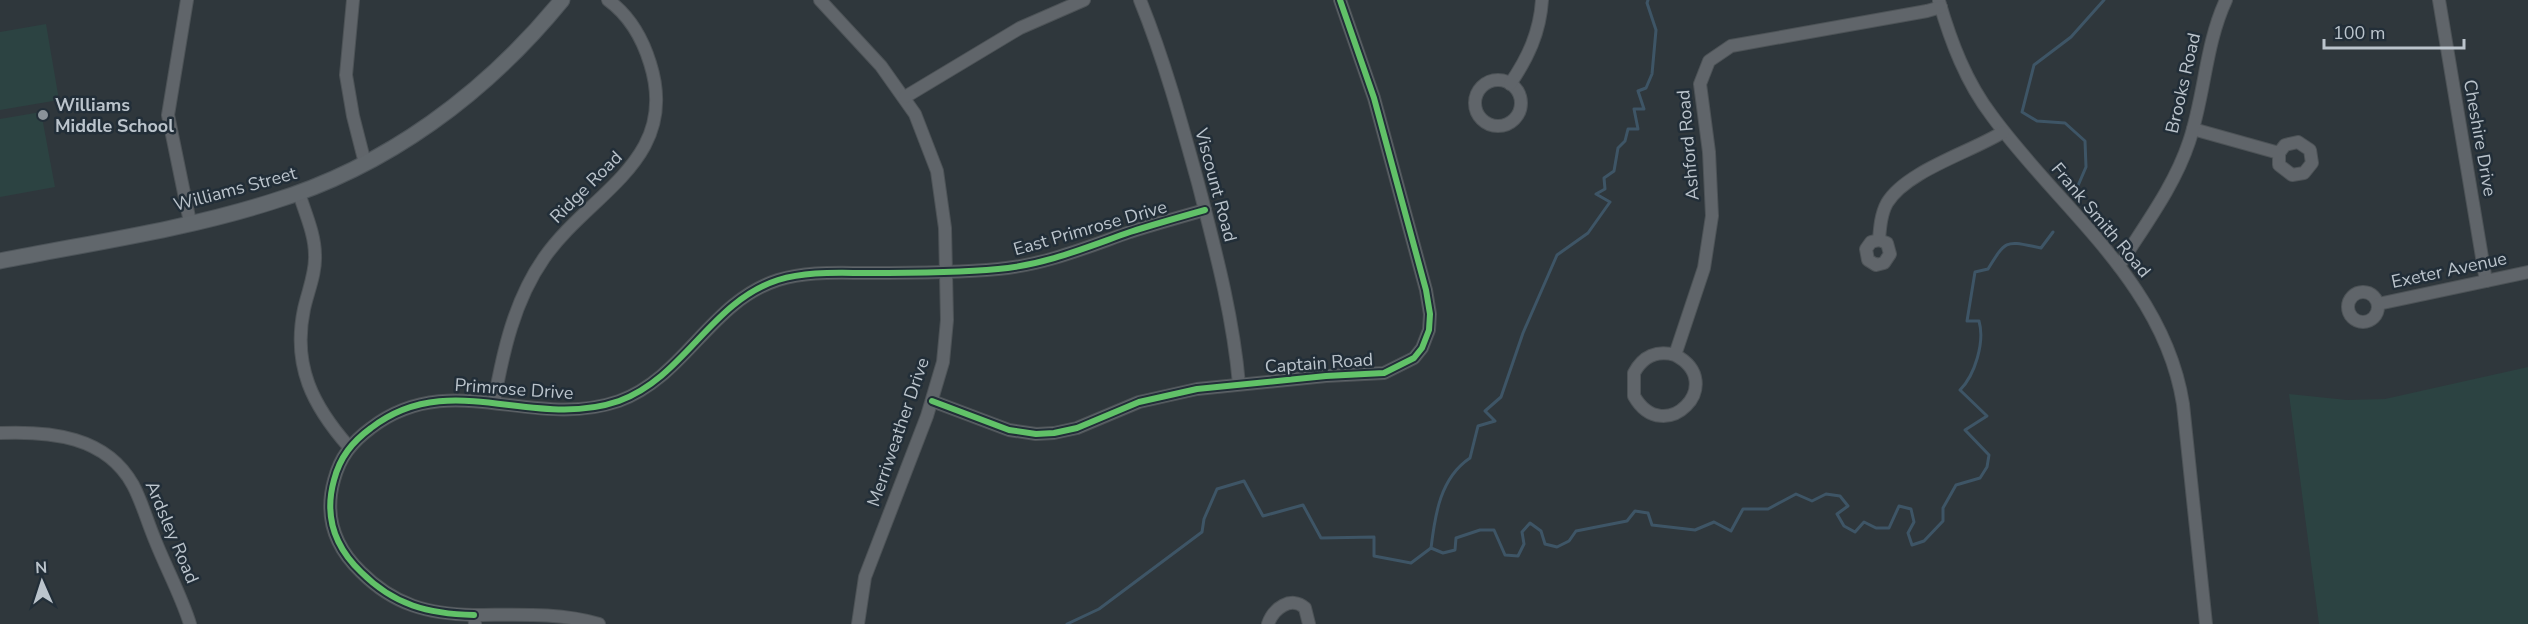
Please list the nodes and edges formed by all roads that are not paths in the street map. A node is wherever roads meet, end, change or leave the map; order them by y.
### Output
1 (187, 0) edge
2 (353, 0) edge
3 (562, 0) edge
4 (608, 0) edge
5 (820, 0) edge
6 (1084, 0) edge
7 (1140, 0) edge
8 (1340, 0) edge
9 (1542, 0) edge
10 (2226, 0) edge
11 (2439, 0) edge
12 (1940, 3) edge
13 (1510, 84) dead end
14 (904, 97) junction
15 (2193, 129) junction
16 (2003, 132) junction
17 (2279, 153) dead end
18 (365, 163) junction
19 (298, 193) junction
20 (1205, 210) junction
21 (190, 222) junction
22 (1879, 240) dead end
23 (0, 261) edge
24 (2119, 266) junction
25 (946, 271) junction
26 (2528, 272) edge
27 (2486, 281) junction
28 (2378, 304) dead end
29 (1675, 355) junction
30 (1239, 384) junction
31 (932, 400) junction
32 (494, 402) junction
33 (0, 433) edge
34 (349, 447) junction
35 (181, 600) junction
36 (474, 620) edge
37 (181, 624) edge
38 (190, 624) edge
39 (599, 624) edge
40 (858, 624) edge
41 (1268, 624) edge
42 (1309, 624) edge
43 (2205, 624) edge

1 - 21 street
2 - 18 street
3 - 18 main road, Williams Street
4 - 32 street, Ridge Road
5 - 14 street, Merriweather Drive
6 - 14 street
7 - 20 street, Viscount Road
8 - 30 street, Captain Road
9 - 13 street
10 - 15 street, Brooks Road
11 - 27 street, Cheshire Drive
12 - 16 street, Frank Smith Road
12 - 29 street, Ashford Road
14 - 25 street, Merriweather Drive
15 - 17 street
15 - 24 street, Brooks Road
16 - 22 street
16 - 24 street, Frank Smith Road
18 - 19 main road, Williams Street
19 - 21 main road, Williams Street
19 - 34 street
20 - 25 street, East Primrose Drive
20 - 30 street, Viscount Road
21 - 23 main road, Williams Street
24 - 43 street, Frank Smith Road
25 - 31 street, Merriweather Drive
25 - 32 street, Primrose Drive
26 - 27 street, Exeter Avenue
27 - 28 street, Exeter Avenue
29 - 29 street
30 - 31 street, Captain Road
31 - 40 street, Merriweather Drive
32 - 34 street, Primrose Drive
33 - 35 street, Ardsley Road
34 - 36 street, Primrose Drive
35 - 37 street, Ardsley Road
35 - 38 street, Ardsley Road
36 - 39 street, Primrose Drive
41 - 42 street

